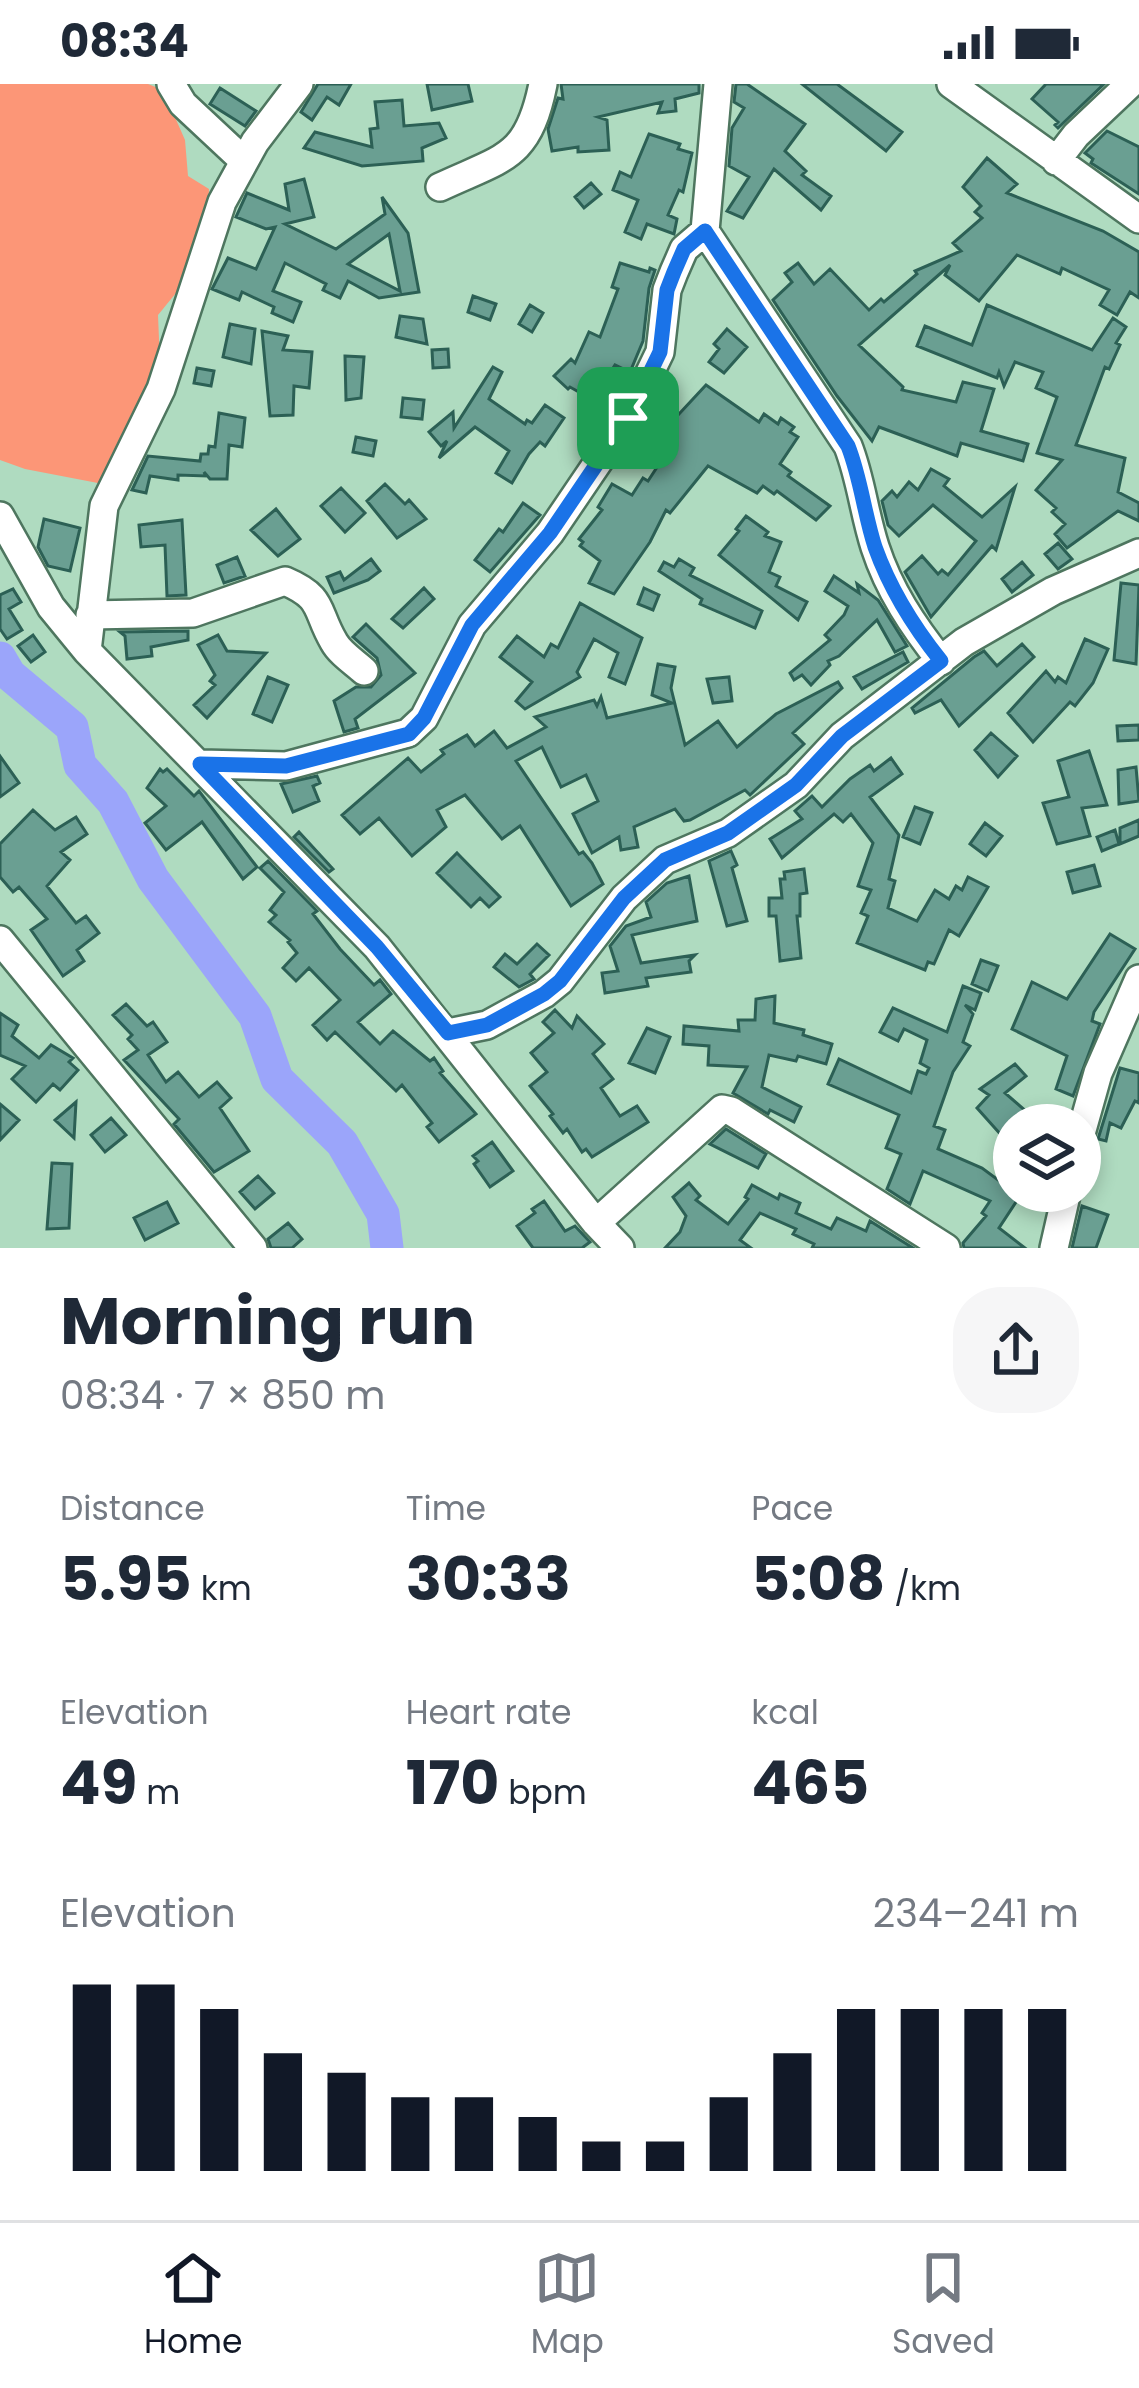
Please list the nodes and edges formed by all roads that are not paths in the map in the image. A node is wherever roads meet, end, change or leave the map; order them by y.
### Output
1 (171, 84) edge
2 (299, 84) edge
3 (543, 84) edge
4 (718, 84) edge
5 (951, 84) edge
6 (1130, 84) edge
7 (244, 161) junction
8 (1056, 161) junction
9 (440, 187) dead end
10 (1139, 219) edge
11 (705, 231) junction
12 (0, 516) edge
13 (1139, 553) edge
14 (90, 614) junction
15 (87, 651) junction
16 (941, 661) junction
17 (364, 671) dead end
18 (200, 764) junction
19 (0, 940) edge
20 (1139, 980) edge
21 (448, 1033) junction
22 (1089, 1104) edge
23 (1062, 1212) edge
24 (596, 1223) junction
25 (254, 1248) edge
26 (620, 1248) edge
27 (946, 1248) edge
28 (1054, 1248) edge

1 - 7 street
2 - 7 street
3 - 9 street
4 - 11 street
5 - 8 street
6 - 8 street
7 - 14 street
8 - 10 street
11 - 16 street
11 - 18 street
12 - 15 street
13 - 16 street
14 - 15 street
14 - 17 street
15 - 18 street
16 - 21 street
18 - 21 street
19 - 25 street
20 - 22 street
21 - 24 street
23 - 28 street
24 - 26 street
24 - 27 street

